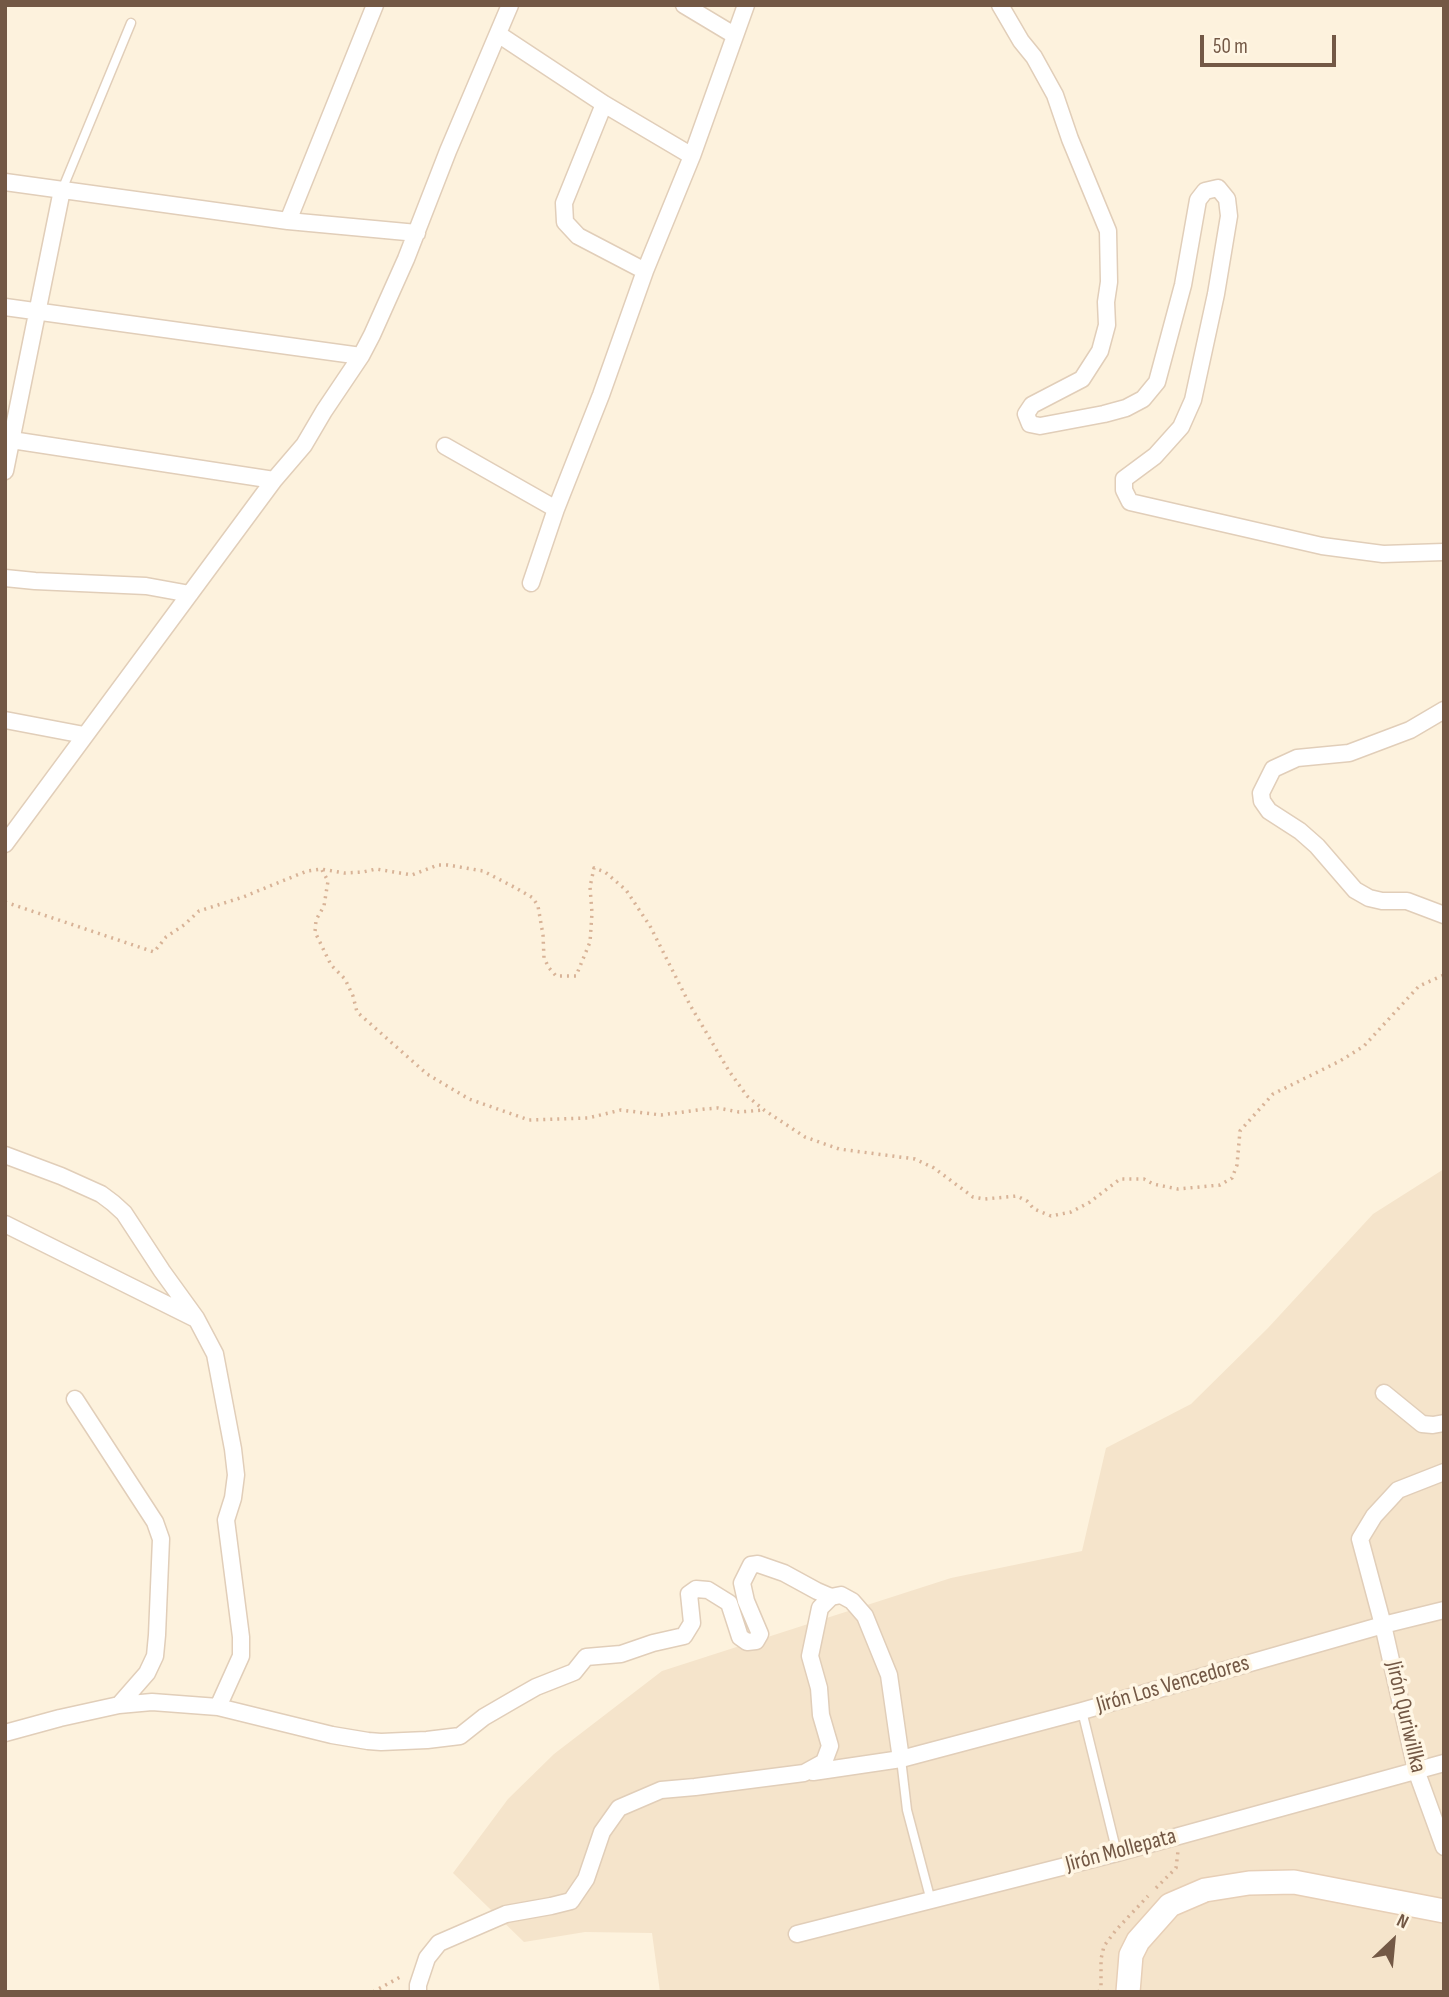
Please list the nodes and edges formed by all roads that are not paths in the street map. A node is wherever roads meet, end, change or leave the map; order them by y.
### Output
1 (374, 5) edge
2 (510, 5) edge
3 (684, 5) edge
4 (746, 5) edge
5 (1000, 5) edge
6 (131, 23) dead end
7 (498, 34) junction
8 (734, 34) junction
9 (604, 104) junction
10 (692, 156) junction
11 (5, 182) edge
12 (62, 190) junction
13 (288, 221) junction
14 (416, 233) junction
15 (645, 271) junction
16 (5, 307) edge
17 (38, 312) junction
18 (361, 356) junction
19 (8, 439) edge
20 (445, 446) dead end
21 (5, 471) edge
22 (274, 480) junction
23 (556, 509) junction
24 (1444, 552) edge
25 (5, 578) edge
26 (531, 583) dead end
27 (190, 594) junction
28 (1444, 710) edge
29 (5, 720) edge
30 (84, 735) junction
31 (5, 844) edge
32 (1444, 915) edge
33 (5, 1155) edge
34 (5, 1224) edge
35 (196, 1318) junction
36 (1384, 1393) dead end
37 (75, 1399) dead end
38 (1444, 1423) edge
39 (1444, 1472) edge
40 (831, 1597) junction
41 (1444, 1610) edge
42 (1383, 1625) junction
43 (119, 1704) junction
44 (218, 1707) junction
45 (1082, 1711) junction
46 (5, 1733) edge
47 (901, 1759) junction
48 (1444, 1763) edge
49 (1416, 1770) junction
50 (804, 1773) junction
51 (1444, 1847) edge
52 (1117, 1853) junction
53 (931, 1901) junction
54 (1444, 1911) edge
55 (797, 1934) dead end
56 (418, 1992) edge
57 (1128, 1992) edge

1 - 13 street
2 - 7 street
3 - 8 street
4 - 8 street
5 - 24 street
6 - 12 lane
7 - 9 street
7 - 14 street
8 - 10 street
9 - 10 street
9 - 15 street
10 - 15 street
11 - 12 street
12 - 13 street
12 - 17 street
13 - 14 street
14 - 18 street
15 - 23 street
16 - 17 street
17 - 18 street
17 - 19 street
18 - 22 street
19 - 21 street
19 - 22 street
20 - 23 street
22 - 27 street
23 - 26 street
25 - 27 street
27 - 30 street
28 - 32 street
29 - 30 street
30 - 31 street
33 - 35 street
34 - 35 street
35 - 44 street
36 - 38 street
37 - 43 street
39 - 42 street, Jirón Quriwillka
40 - 44 street
40 - 47 street
40 - 50 street
41 - 42 street, Jirón Los Vencedores
42 - 45 street, Jirón Los Vencedores
42 - 49 street, Jirón Quriwillka
43 - 44 street
43 - 46 street
45 - 47 street, Jirón Los Vencedores
45 - 52 lane
47 - 50 street, Jirón Los Vencedores
47 - 53 lane
48 - 49 street, Jirón Mollepata
49 - 51 street, Jirón Quriwillka
49 - 52 street, Jirón Mollepata
50 - 56 street, Jirón Los Vencedores
52 - 53 street, Jirón Mollepata
53 - 55 street, Jirón Mollepata
54 - 57 street

